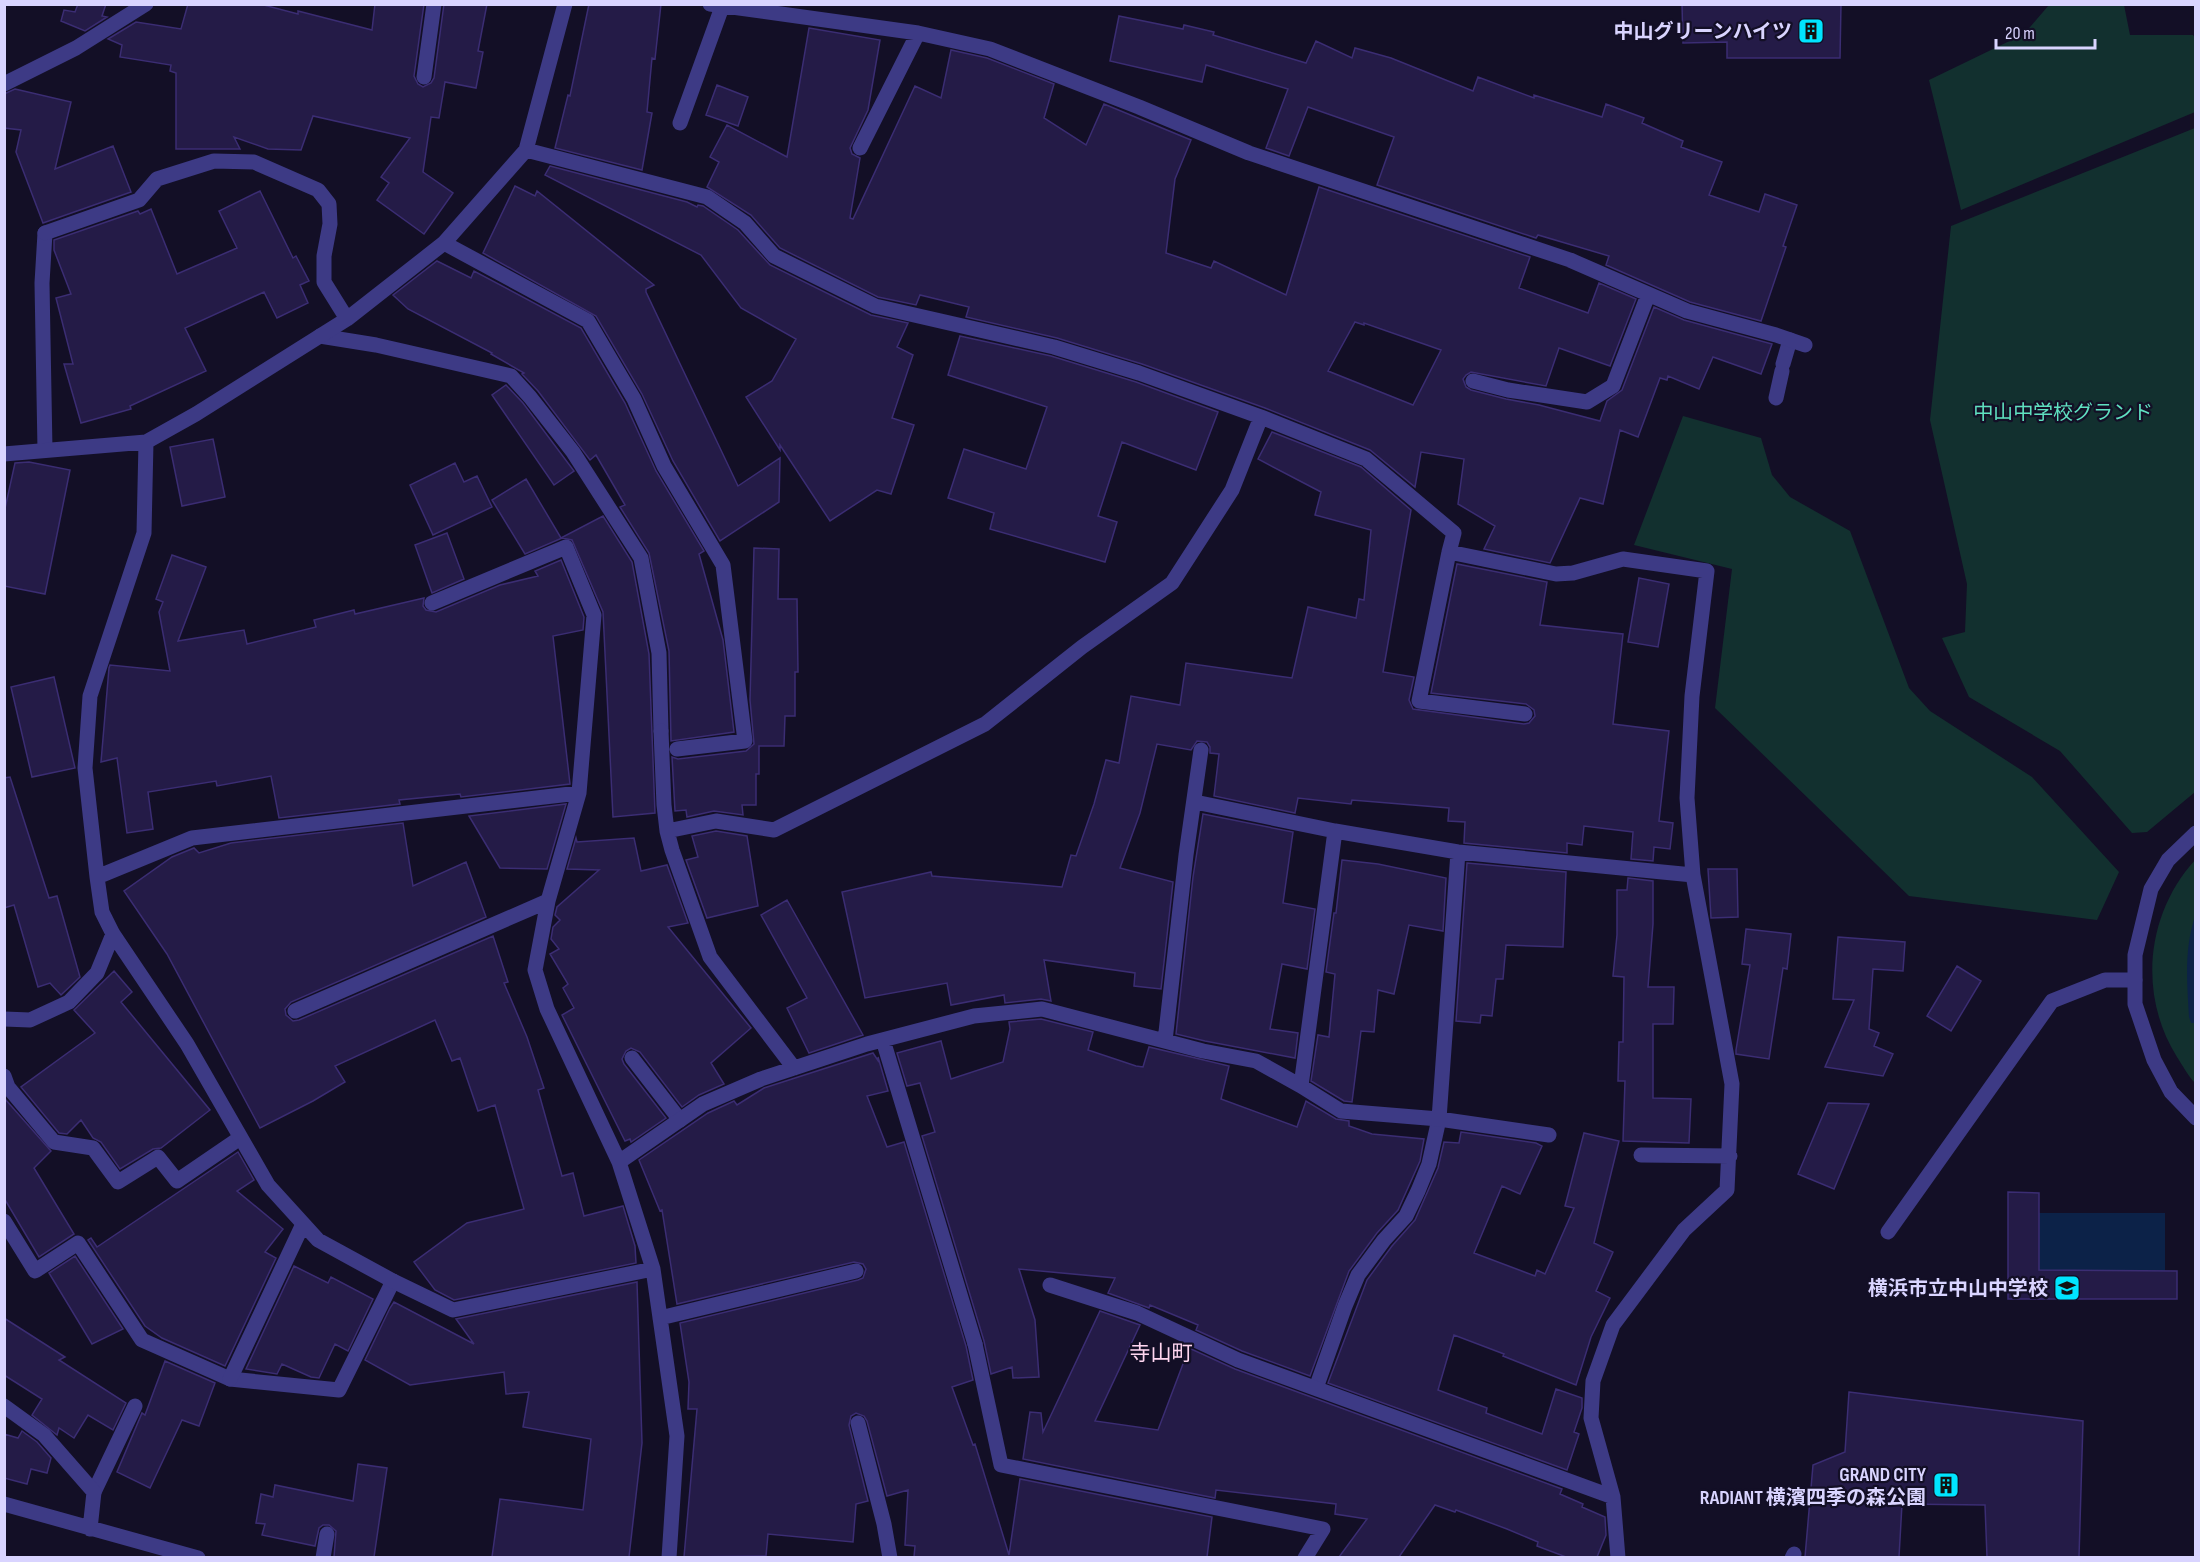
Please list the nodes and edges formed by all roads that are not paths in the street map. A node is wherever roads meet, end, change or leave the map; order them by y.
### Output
1 (146, 4) edge
2 (434, 4) edge
3 (565, 4) edge
4 (718, 5) edge
5 (918, 33) junction
6 (424, 77) dead end
7 (4, 84) edge
8 (680, 123) dead end
9 (860, 147) dead end
10 (526, 150) junction
11 (444, 243) junction
12 (1648, 295) junction
13 (346, 320) junction
14 (320, 336) junction
15 (1790, 340) junction
16 (1805, 345) dead end
17 (1473, 381) dead end
18 (1776, 398) dead end
19 (1261, 417) junction
20 (146, 442) junction
21 (45, 450) junction
22 (4, 454) edge
23 (1449, 552) junction
24 (432, 603) dead end
25 (1525, 714) dead end
26 (677, 749) dead end
27 (1202, 750) dead end
28 (579, 793) junction
29 (1195, 802) junction
30 (667, 831) junction
31 (1335, 831) junction
32 (2196, 832) edge
33 (1458, 852) junction
34 (1693, 876) junction
35 (97, 877) junction
36 (548, 901) junction
37 (113, 933) junction
38 (2135, 981) junction
39 (295, 1011) dead end
40 (4, 1019) edge
41 (883, 1040) junction
42 (1165, 1041) junction
43 (632, 1058) dead end
44 (794, 1068) junction
45 (4, 1076) edge
46 (1301, 1086) junction
47 (2196, 1118) edge
48 (1439, 1119) junction
49 (680, 1120) junction
50 (1549, 1135) dead end
51 (240, 1138) junction
52 (1641, 1155) dead end
53 (1730, 1156) junction
54 (619, 1162) junction
55 (4, 1221) edge
56 (303, 1224) junction
57 (1888, 1232) dead end
58 (653, 1269) junction
59 (856, 1271) dead end
60 (393, 1281) junction
61 (1050, 1285) dead end
62 (660, 1318) junction
63 (230, 1379) junction
64 (1316, 1388) junction
65 (4, 1406) edge
66 (135, 1406) dead end
67 (858, 1423) dead end
68 (94, 1492) junction
69 (1613, 1497) junction
70 (4, 1504) edge
71 (90, 1529) junction
72 (327, 1534) dead end
73 (198, 1557) edge
74 (323, 1557) edge
75 (669, 1557) edge
76 (890, 1557) edge
77 (1305, 1557) edge
78 (1618, 1557) edge

1 - 7 street
2 - 6 street
3 - 10 street
4 - 5 street
4 - 8 street
5 - 9 street
5 - 12 street
10 - 11 street
10 - 19 street
11 - 13 street
11 - 26 street
12 - 15 street
12 - 17 street
13 - 14 street
13 - 21 street
14 - 20 street
14 - 30 street
15 - 16 street
15 - 18 street
19 - 23 street
19 - 30 street
20 - 21 street
20 - 35 street
21 - 22 street
23 - 25 street
23 - 34 street
24 - 28 street
27 - 29 street
28 - 35 street
28 - 36 street
29 - 31 street
29 - 42 street
30 - 44 street
31 - 33 street
31 - 46 street
32 - 38 street
33 - 34 street
33 - 48 street
34 - 53 street
35 - 37 street
36 - 39 street
36 - 54 street
37 - 40 street
37 - 51 street
38 - 47 street
38 - 57 street
41 - 42 street
41 - 44 street
41 - 77 street
42 - 46 street
43 - 49 street
44 - 49 street
45 - 51 street
46 - 48 street
48 - 50 street
48 - 64 street
49 - 54 street
51 - 56 street
52 - 53 street
53 - 69 street
54 - 58 street
55 - 63 street
56 - 60 street
56 - 63 street
58 - 60 street
58 - 62 street
59 - 62 street
60 - 63 street
61 - 64 street
62 - 75 street
64 - 69 street
65 - 68 street
66 - 68 street
67 - 76 street
68 - 71 street
69 - 78 street
70 - 71 street
71 - 73 street
72 - 74 street

